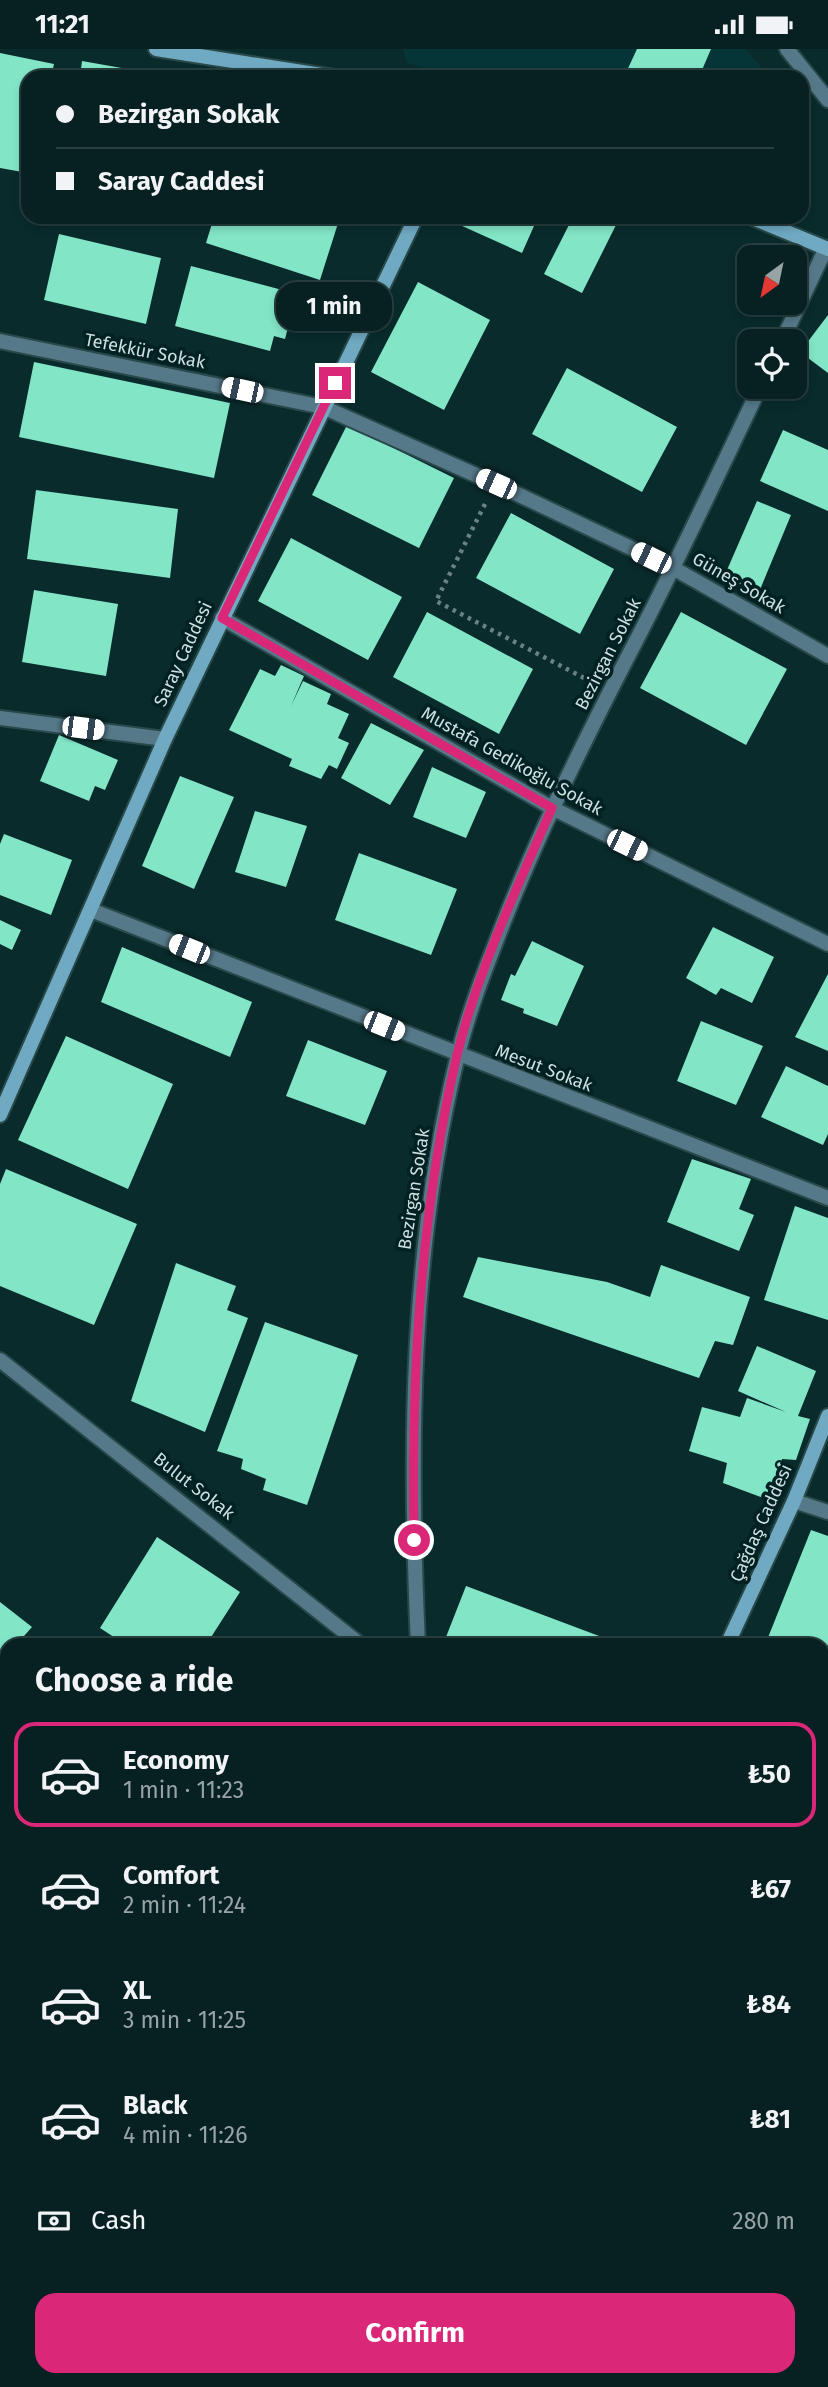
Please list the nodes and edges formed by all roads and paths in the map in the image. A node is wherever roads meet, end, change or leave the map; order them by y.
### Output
1 (156, 49) edge
2 (787, 49) edge
3 (290, 70) edge
4 (804, 70) edge
5 (809, 76) edge
6 (828, 100) edge
7 (413, 224) edge
8 (768, 224) edge
9 (827, 247) edge
10 (788, 329) edge
11 (0, 341) edge
12 (754, 399) edge
13 (323, 407) junction
14 (496, 484) junction
15 (673, 568) junction
16 (222, 618) junction
17 (828, 656) edge
18 (610, 691) junction
19 (0, 717) edge
20 (165, 739) junction
21 (552, 808) junction
22 (91, 910) junction
23 (828, 944) edge
24 (457, 1055) junction
25 (0, 1115) edge
26 (828, 1198) edge
27 (0, 1360) edge
28 (828, 1416) edge
29 (794, 1501) junction
30 (828, 1512) edge
31 (352, 1638) edge
32 (418, 1638) edge
33 (729, 1638) edge

1 - 3 main road
2 - 4 street
5 - 6 street
7 - 13 main road, Saray Caddesi
8 - 9 main road
9 - 10 street
11 - 13 street, Tefekkür Sokak
12 - 15 street, Bezirgan Sokak
13 - 14 street, Güneş Sokak
13 - 16 main road, Saray Caddesi
14 - 15 street, Güneş Sokak
14 - 18 path
15 - 17 street, Güneş Sokak
15 - 18 street, Bezirgan Sokak
16 - 20 main road, Saray Caddesi
16 - 21 street, Mustafa Gedikoğlu Sokak
18 - 21 street, Bezirgan Sokak
19 - 20 street
20 - 22 main road, Saray Caddesi
21 - 23 street, Mustafa Gedikoğlu Sokak
21 - 24 street, Bezirgan Sokak
22 - 24 street, Mesut Sokak
22 - 25 main road, Saray Caddesi
24 - 26 street, Mesut Sokak
24 - 32 street, Bezirgan Sokak
27 - 31 street, Bulut Sokak
28 - 29 main road, Çağdaş Caddesi
29 - 30 street
29 - 33 main road, Çağdaş Caddesi

